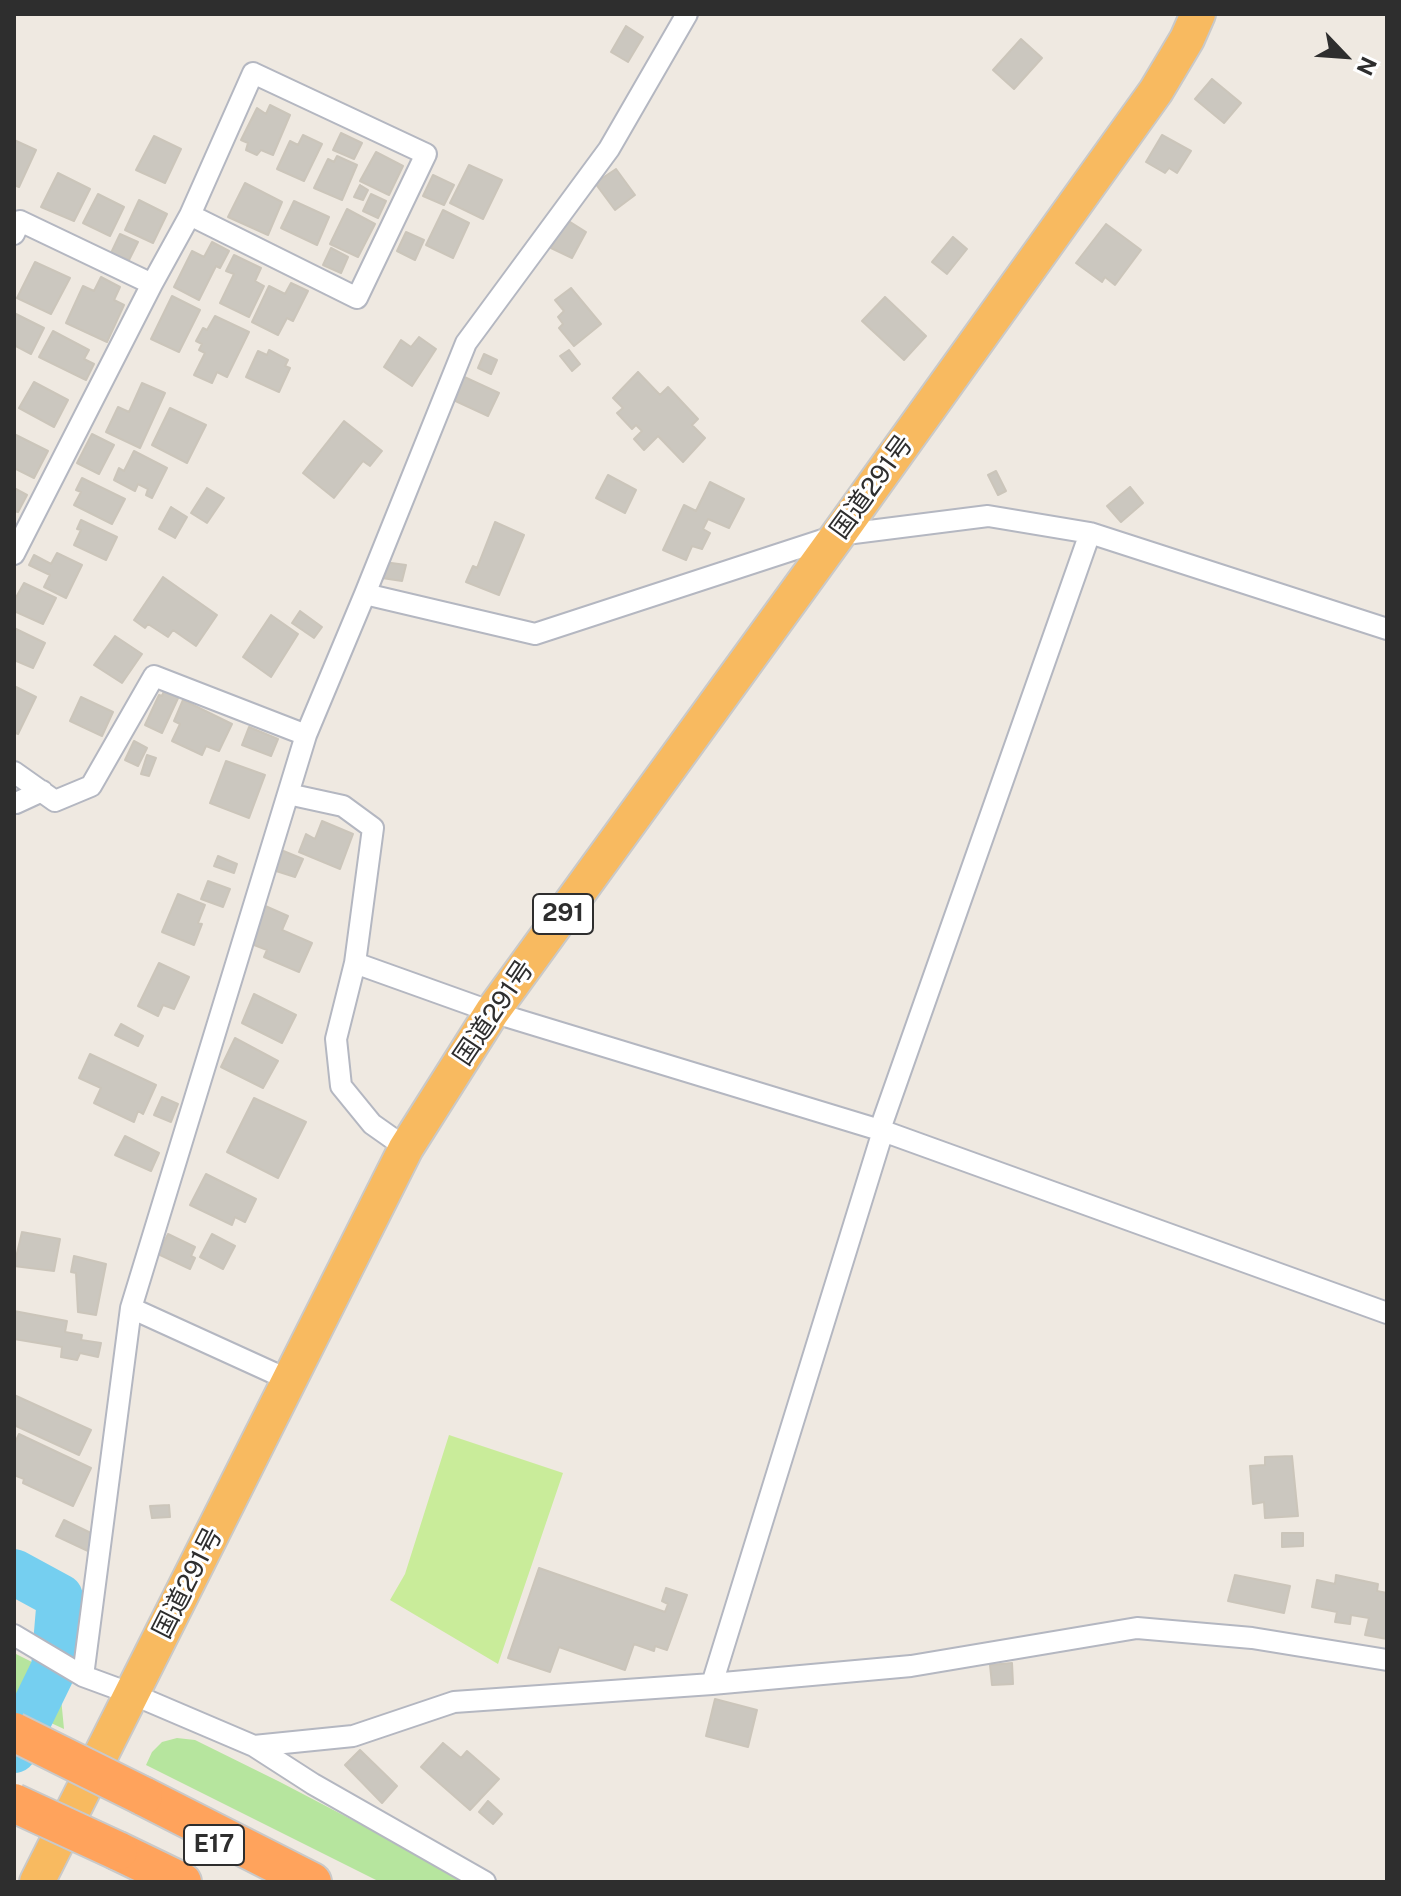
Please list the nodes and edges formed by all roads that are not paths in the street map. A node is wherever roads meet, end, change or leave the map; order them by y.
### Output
1 (687, 14) edge
2 (1198, 14) edge
3 (190, 215) junction
4 (14, 234) edge
5 (152, 284) junction
6 (1090, 533) junction
7 (838, 535) junction
8 (14, 554) edge
9 (365, 594) junction
10 (1387, 629) edge
11 (306, 735) junction
12 (14, 772) edge
13 (42, 791) junction
14 (288, 794) junction
15 (14, 802) edge
16 (355, 963) junction
17 (492, 1012) junction
18 (881, 1131) junction
19 (406, 1148) junction
20 (131, 1308) junction
21 (1387, 1313) edge
22 (289, 1380) junction
23 (14, 1635) edge
24 (1387, 1660) edge
25 (83, 1676) junction
26 (712, 1684) junction
27 (132, 1694) junction
28 (14, 1732) edge
29 (254, 1746) junction
30 (14, 1751) edge
31 (14, 1803) edge
32 (140, 1803) junction
33 (14, 1833) edge
34 (122, 1868) edge
35 (37, 1882) edge
36 (182, 1882) edge
37 (290, 1882) edge
38 (312, 1882) edge
39 (485, 1882) edge

1 - 9 street
2 - 7 highway, 国道291号 / 291
3 - 3 street
3 - 5 street
4 - 5 street
5 - 8 street
6 - 7 street
6 - 10 street
6 - 18 street
7 - 9 street
7 - 17 highway, 国道291号 / 291
9 - 11 street
11 - 13 street
11 - 14 street
12 - 13 street
13 - 15 street
14 - 16 street
14 - 20 street
16 - 17 street
16 - 19 street
17 - 18 street
17 - 19 highway, 国道291号 / 291
18 - 21 street
18 - 26 street
19 - 22 highway, 国道291号 / 291
20 - 22 street
20 - 25 street
22 - 27 highway, 国道291号 / 291
23 - 25 street
24 - 26 street
25 - 27 street
26 - 29 street
27 - 29 street
27 - 35 highway, 国道291号 / 291
28 - 32 highway, bridge
29 - 39 street
30 - 32 highway
31 - 34 highway, bridge
32 - 37 highway, E17
32 - 38 highway
33 - 34 highway
34 - 36 highway, E17

